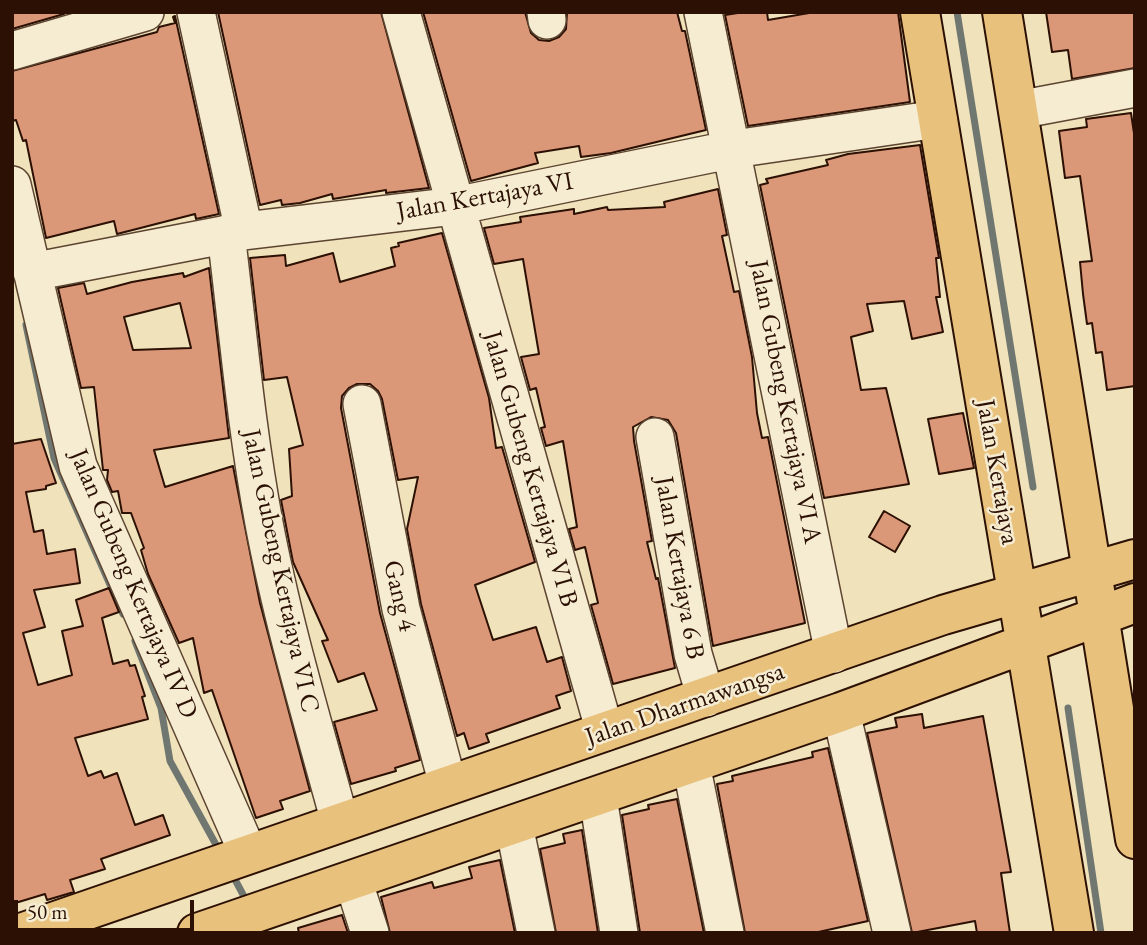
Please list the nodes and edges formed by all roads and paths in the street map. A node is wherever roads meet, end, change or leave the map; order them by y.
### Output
1 (145, 12) edge
2 (196, 12) edge
3 (401, 12) edge
4 (703, 12) edge
5 (920, 12) edge
6 (1002, 12) edge
7 (12, 51) edge
8 (1135, 89) edge
9 (1018, 110) junction
10 (938, 119) junction
11 (734, 149) junction
12 (12, 185) edge
13 (455, 206) junction
14 (235, 232) junction
15 (32, 272) junction
16 (362, 404) dead end
17 (655, 438) dead end
18 (1135, 559) edge
19 (1092, 572) junction
20 (1017, 592) junction
21 (1135, 603) edge
22 (1099, 617) junction
23 (1026, 644) junction
24 (834, 654) junction
25 (706, 698) junction
26 (841, 712) junction
27 (606, 732) junction
28 (691, 764) junction
29 (447, 785) junction
30 (598, 797) junction
31 (340, 822) junction
32 (514, 825) junction
33 (1135, 839) edge
34 (233, 859) junction
35 (353, 880) junction
36 (21, 933) edge
37 (197, 933) edge
38 (370, 933) edge
39 (536, 933) edge
40 (619, 933) edge
41 (725, 933) edge
42 (892, 933) edge
43 (1074, 933) edge

1 - 7 street
2 - 14 street, Jalan Gubeng Kertajaya VI C
3 - 13 street, Jalan Gubeng Kertajaya VI B
4 - 11 street, Jalan Gubeng Kertajaya VI A
5 - 10 main road, Jalan Kertajaya
6 - 9 main road
8 - 9 street
9 - 19 main road
10 - 11 street, Jalan Kertajaya VI
10 - 20 main road, Jalan Kertajaya
11 - 13 street, Jalan Kertajaya VI
11 - 24 street, Jalan Gubeng Kertajaya VI A
12 - 15 street, Jalan Gubeng Kertajaya IV D
13 - 14 street, Jalan Kertajaya VI
13 - 27 street, Jalan Gubeng Kertajaya VI B
14 - 15 street, Jalan Kertajaya VI
14 - 31 street, Jalan Gubeng Kertajaya VI C
15 - 34 street, Jalan Gubeng Kertajaya IV D
16 - 29 street, Gang 4
17 - 25 street, Jalan Kertajaya 6 B
18 - 19 main road, Jalan Dharmawangsa
19 - 20 main road, Jalan Dharmawangsa
19 - 22 main road
20 - 23 main road, Jalan Kertajaya
20 - 24 main road, Jalan Dharmawangsa
21 - 22 main road
22 - 23 main road
22 - 33 main road
23 - 26 main road
23 - 43 main road, Jalan Kertajaya
24 - 25 main road, Jalan Dharmawangsa
25 - 27 main road, Jalan Dharmawangsa
26 - 28 main road
26 - 42 street
27 - 29 main road, Jalan Dharmawangsa
28 - 30 main road
28 - 41 street
29 - 31 main road, Jalan Dharmawangsa
30 - 32 main road
30 - 40 street
31 - 34 main road, Jalan Dharmawangsa
32 - 35 main road
32 - 39 street
34 - 36 main road, Jalan Dharmawangsa
35 - 37 main road
35 - 38 street

